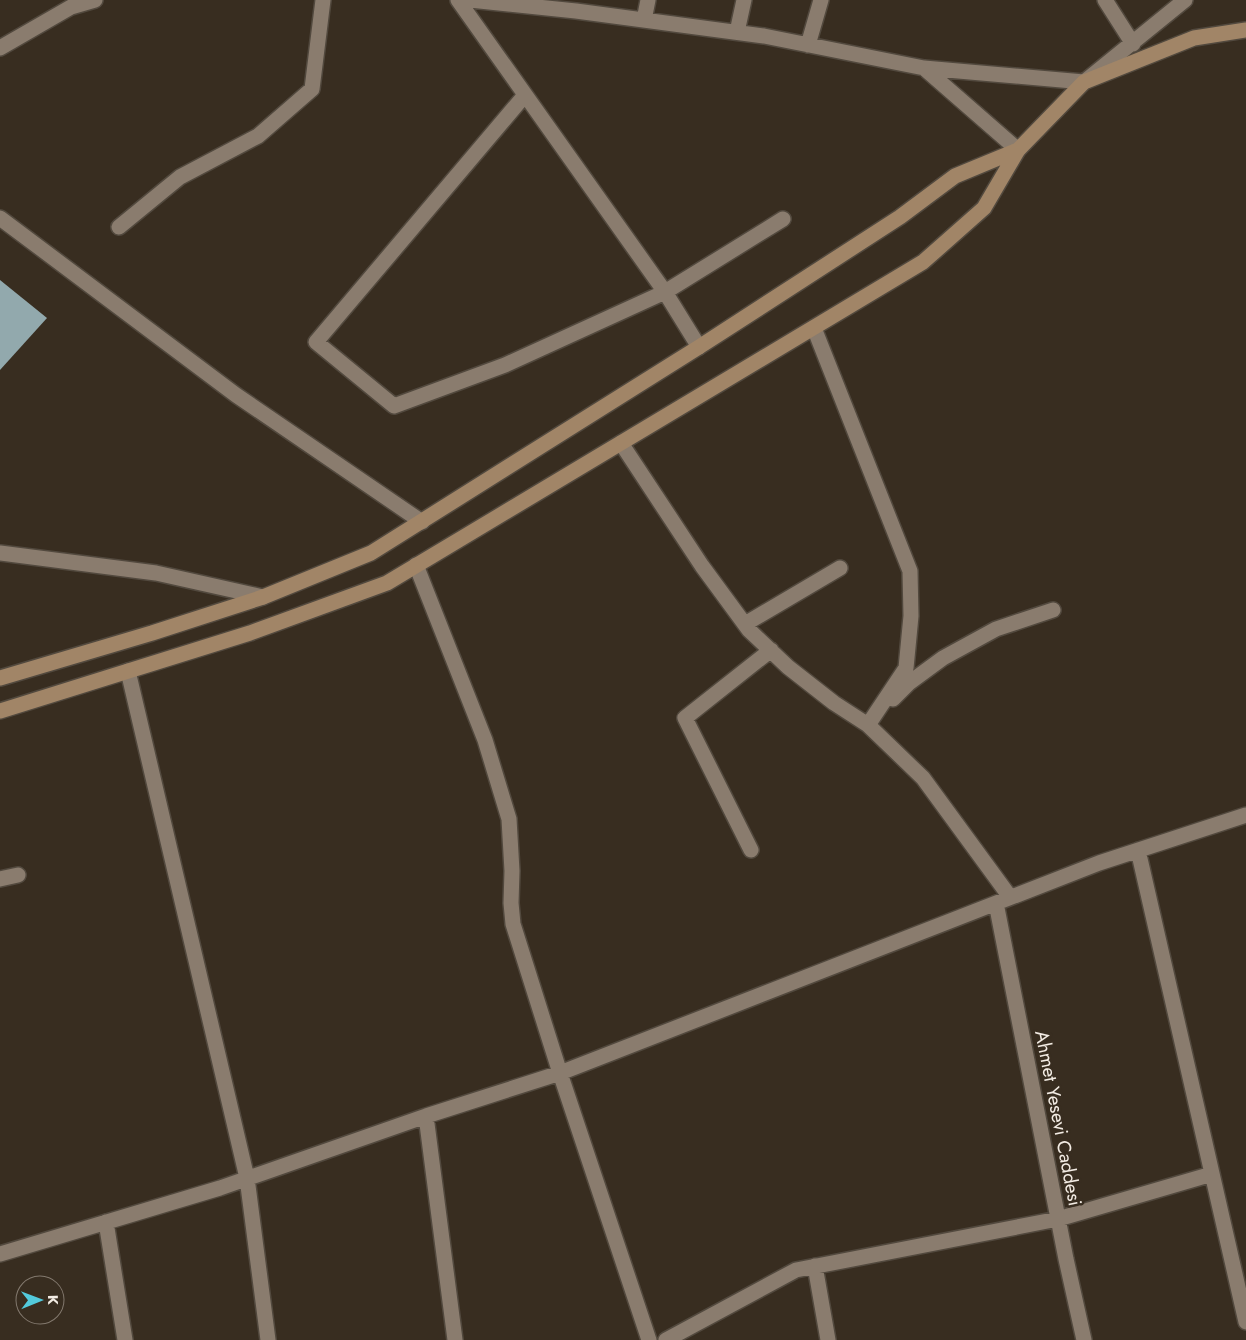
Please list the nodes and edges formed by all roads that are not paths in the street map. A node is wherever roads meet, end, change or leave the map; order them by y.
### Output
1 (95, 0) edge
2 (323, 0) edge
3 (458, 0) edge
4 (470, 0) edge
5 (648, 0) edge
6 (744, 0) edge
7 (821, 0) edge
8 (1104, 0) edge
9 (1185, 0) edge
10 (557, 4) edge
11 (644, 20) junction
12 (737, 32) junction
13 (1246, 32) edge
14 (1133, 44) junction
15 (808, 45) junction
16 (0, 48) edge
17 (924, 68) junction
18 (1084, 82) junction
19 (525, 95) junction
20 (1018, 150) junction
21 (0, 218) edge
22 (783, 219) dead end
23 (119, 227) dead end
24 (665, 292) junction
25 (814, 328) junction
26 (699, 347) junction
27 (621, 443) junction
28 (422, 522) junction
29 (0, 553) edge
30 (416, 565) junction
31 (840, 568) dead end
32 (263, 597) junction
33 (1053, 610) dead end
34 (745, 624) junction
35 (771, 650) junction
36 (128, 672) junction
37 (0, 678) edge
38 (0, 712) edge
39 (868, 725) junction
40 (1246, 815) edge
41 (751, 850) dead end
42 (1138, 850) junction
43 (18, 875) dead end
44 (0, 879) edge
45 (1004, 900) junction
46 (560, 1073) junction
47 (426, 1116) junction
48 (1212, 1174) junction
49 (247, 1178) junction
50 (1058, 1218) junction
51 (106, 1222) junction
52 (2, 1248) edge
53 (816, 1266) junction
54 (1246, 1322) edge
55 (125, 1340) edge
56 (268, 1340) edge
57 (455, 1340) edge
58 (649, 1340) edge
59 (666, 1340) edge
60 (828, 1340) edge
61 (1084, 1340) edge

1 - 16 street
2 - 23 street
3 - 19 street
4 - 10 street
5 - 11 street
6 - 12 street
7 - 15 street
8 - 14 street
9 - 14 street
10 - 11 street
11 - 12 street
12 - 15 street
13 - 18 street
14 - 18 street
15 - 17 street
17 - 18 street
17 - 20 street
18 - 20 street
19 - 24 street
19 - 24 street
20 - 25 street
20 - 26 street
21 - 28 street
22 - 24 street
24 - 26 street
25 - 27 street
25 - 39 street
26 - 28 street
27 - 30 street
27 - 34 street
28 - 32 street
29 - 32 street
30 - 36 street
30 - 46 street
31 - 34 street
32 - 37 street
33 - 39 street
34 - 35 street
35 - 39 street
35 - 41 street
36 - 38 street
36 - 49 street
39 - 45 street
40 - 42 street
42 - 45 street
42 - 48 street
43 - 44 street
45 - 46 street
45 - 50 street, Ahmet Yesevi Caddesi
46 - 47 street
46 - 58 street
47 - 49 street
47 - 57 street
48 - 50 street
48 - 54 street
49 - 51 street
49 - 56 street
50 - 53 street
50 - 61 street, Ahmet Yesevi Caddesi
51 - 52 street
51 - 55 street
53 - 59 street
53 - 60 street

